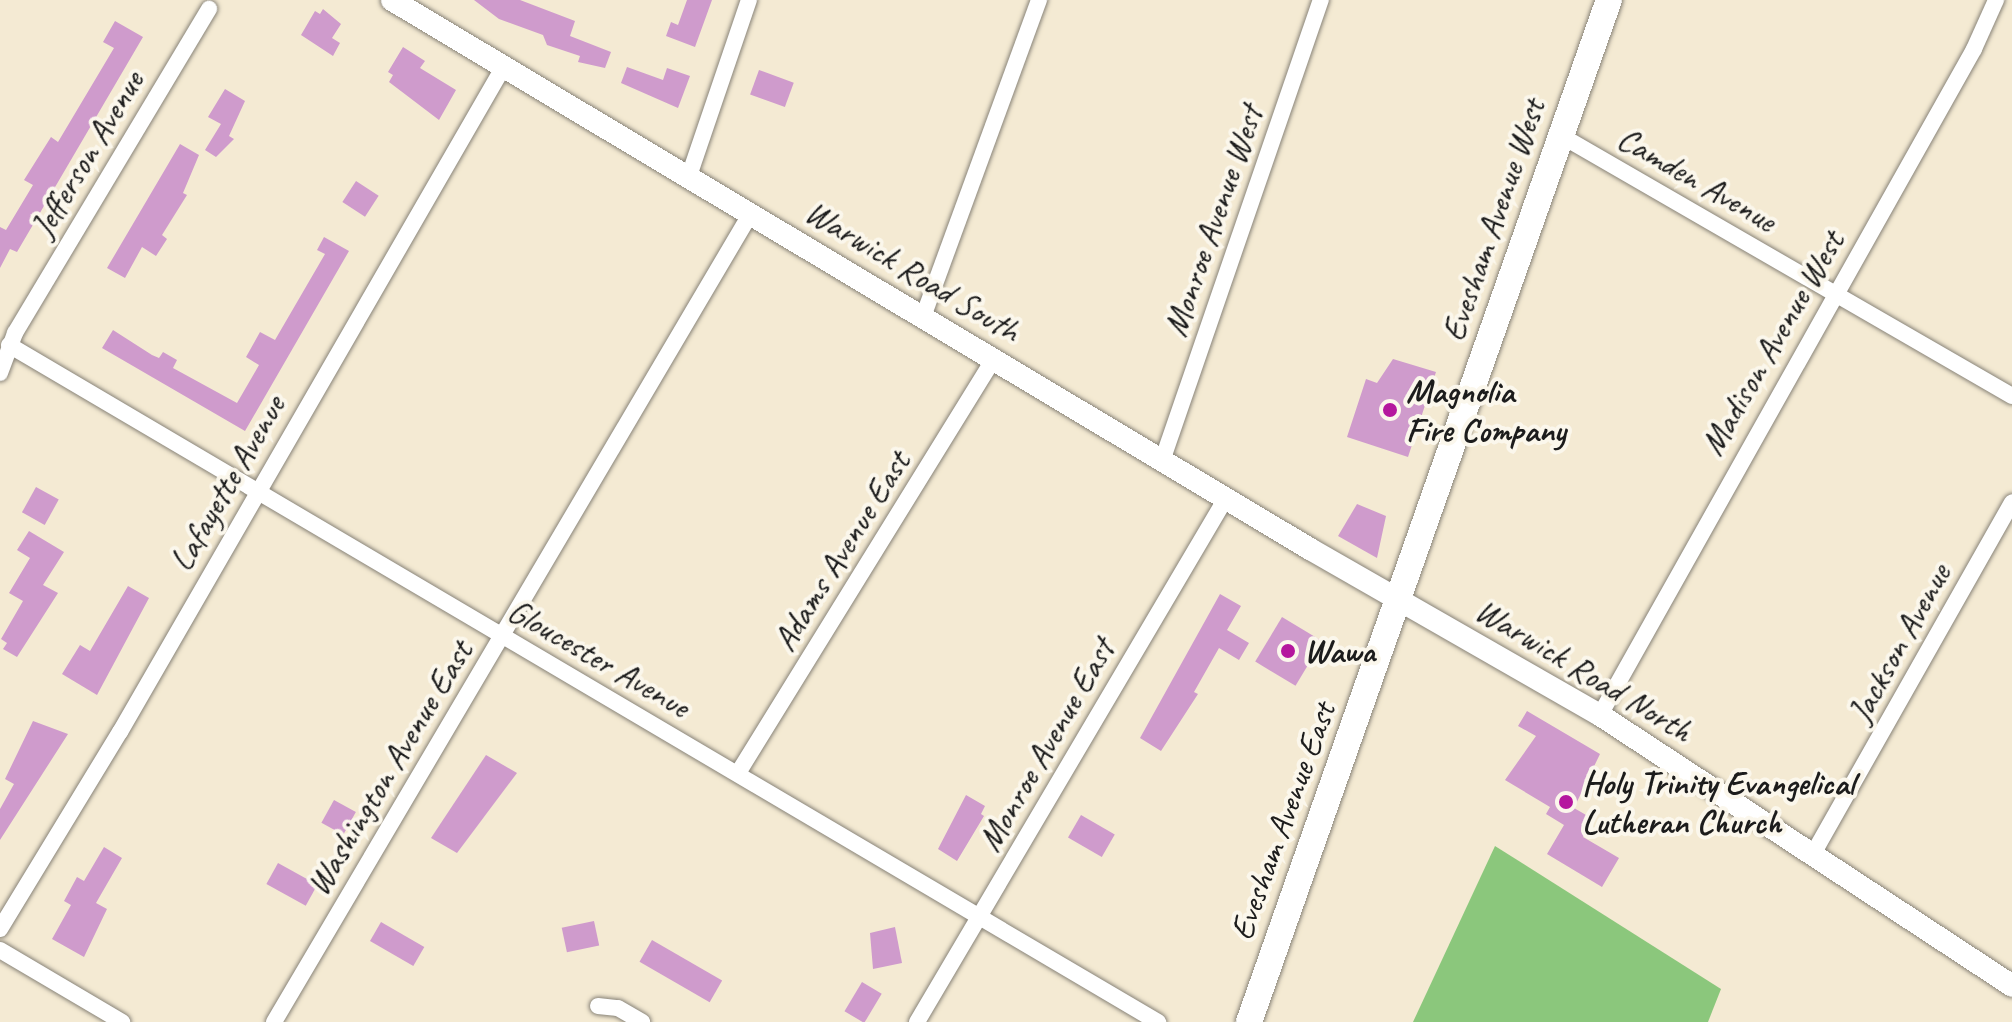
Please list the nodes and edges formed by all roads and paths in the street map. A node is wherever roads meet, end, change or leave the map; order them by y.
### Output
1 (392, 0) edge
2 (749, 0) edge
3 (1039, 0) edge
4 (1321, 0) edge
5 (1609, 0) edge
6 (1996, 0) edge
7 (209, 9) dead end
8 (504, 66) junction
9 (1560, 135) junction
10 (689, 176) junction
11 (751, 213) junction
12 (1834, 294) junction
13 (923, 317) junction
14 (9, 345) junction
15 (994, 359) junction
16 (0, 373) edge
17 (2012, 396) edge
18 (1162, 461) junction
19 (256, 491) junction
20 (1226, 498) junction
21 (2012, 502) edge
22 (1399, 600) junction
23 (502, 636) junction
24 (1600, 715) junction
25 (738, 773) junction
26 (1813, 854) junction
27 (980, 914) junction
28 (0, 929) edge
29 (0, 950) edge
30 (2012, 986) edge
31 (598, 1006) dead end
32 (122, 1022) edge
33 (274, 1022) edge
34 (642, 1022) edge
35 (917, 1022) edge
36 (1158, 1022) edge
37 (1249, 1022) edge

1 - 8 street, Warwick Road South
2 - 10 street
3 - 13 street
4 - 18 street, Monroe Avenue West
5 - 9 main road, Evesham Avenue West
6 - 12 street, Madison Avenue West
7 - 14 street, Jefferson Avenue
8 - 10 street, Warwick Road South
8 - 19 street, Lafayette Avenue
9 - 12 street, Camden Avenue
9 - 22 main road, Evesham Avenue West
10 - 11 street, Warwick Road South
11 - 13 street, Warwick Road South
11 - 23 street, Washington Avenue East
12 - 17 street, Camden Avenue
12 - 24 street, Madison Avenue West
13 - 15 street, Warwick Road South
14 - 16 street, Jefferson Avenue
14 - 19 street, Gloucester Avenue
15 - 18 street, Warwick Road South
15 - 25 street, Adams Avenue East
18 - 20 street, Warwick Road South
19 - 23 street, Gloucester Avenue
19 - 28 street, Lafayette Avenue
20 - 22 street, Warwick Road South
20 - 27 street, Monroe Avenue East
21 - 26 street, Jackson Avenue
22 - 24 street, Warwick Road North
22 - 37 main road, Evesham Avenue East
23 - 25 street, Gloucester Avenue
23 - 33 street, Washington Avenue East
24 - 26 street, Warwick Road North
25 - 27 street, Gloucester Avenue
26 - 30 street, Warwick Road North
27 - 35 street, Monroe Avenue East
27 - 36 street, Gloucester Avenue
29 - 32 street
31 - 34 street

